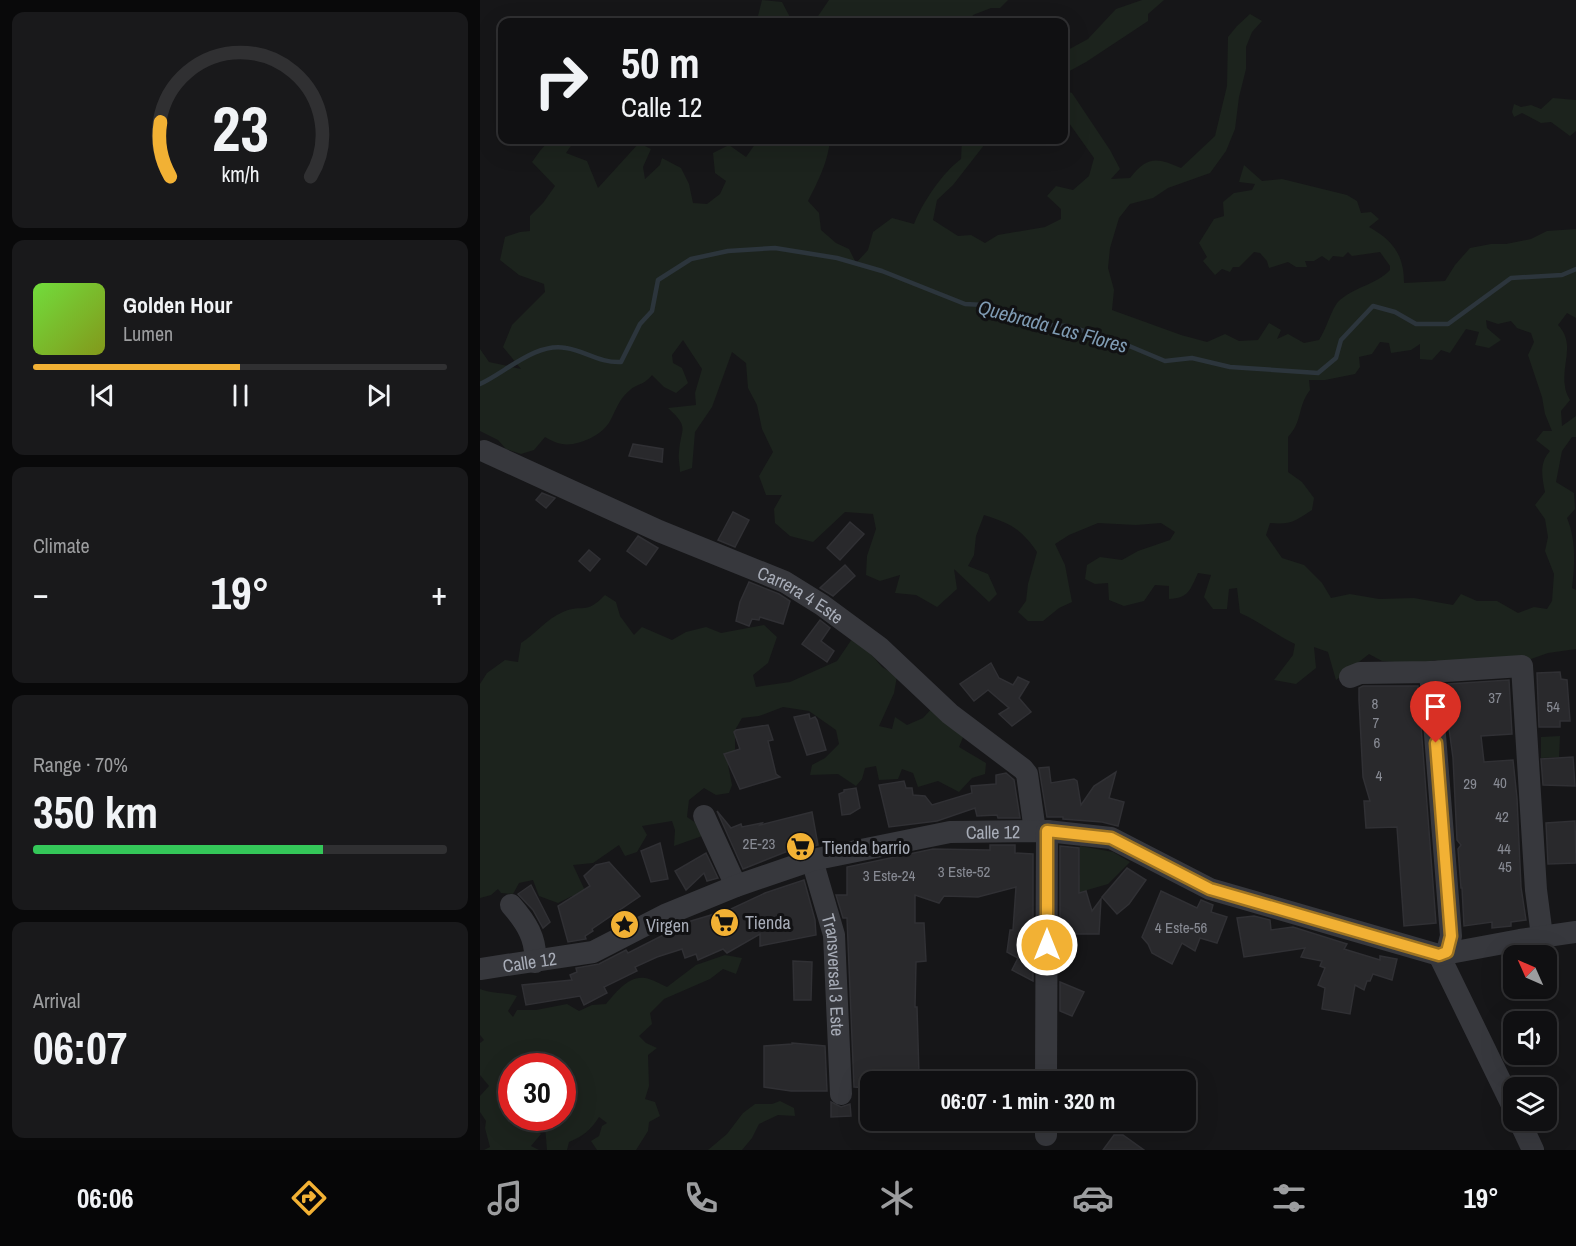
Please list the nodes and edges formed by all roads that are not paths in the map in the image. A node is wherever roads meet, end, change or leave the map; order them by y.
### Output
1 (484, 451) dead end
2 (1430, 672) junction
3 (1350, 677) dead end
4 (705, 816) dead end
5 (1041, 831) junction
6 (812, 860) junction
7 (736, 886) junction
8 (511, 905) dead end
9 (1576, 932) edge
10 (1542, 936) junction
11 (1443, 953) junction
12 (535, 962) junction
13 (480, 969) edge
14 (1047, 1071) edge
15 (1503, 1085) edge
16 (841, 1094) dead end
17 (1524, 1131) edge
18 (1533, 1150) edge

1 - 5 street, Carrera 4 Este
2 - 3 street
2 - 10 street
2 - 11 street
4 - 7 street
5 - 6 street, Calle 12
5 - 11 street, Calle 12
5 - 14 street, Carrera 4 Este
6 - 7 street, Calle 12
6 - 16 street, Transversal 3 Este
7 - 12 street, Calle 12
8 - 12 street
9 - 10 street, Calle 12
10 - 11 street, Calle 12
11 - 15 street
12 - 13 street, Calle 12
17 - 18 street

